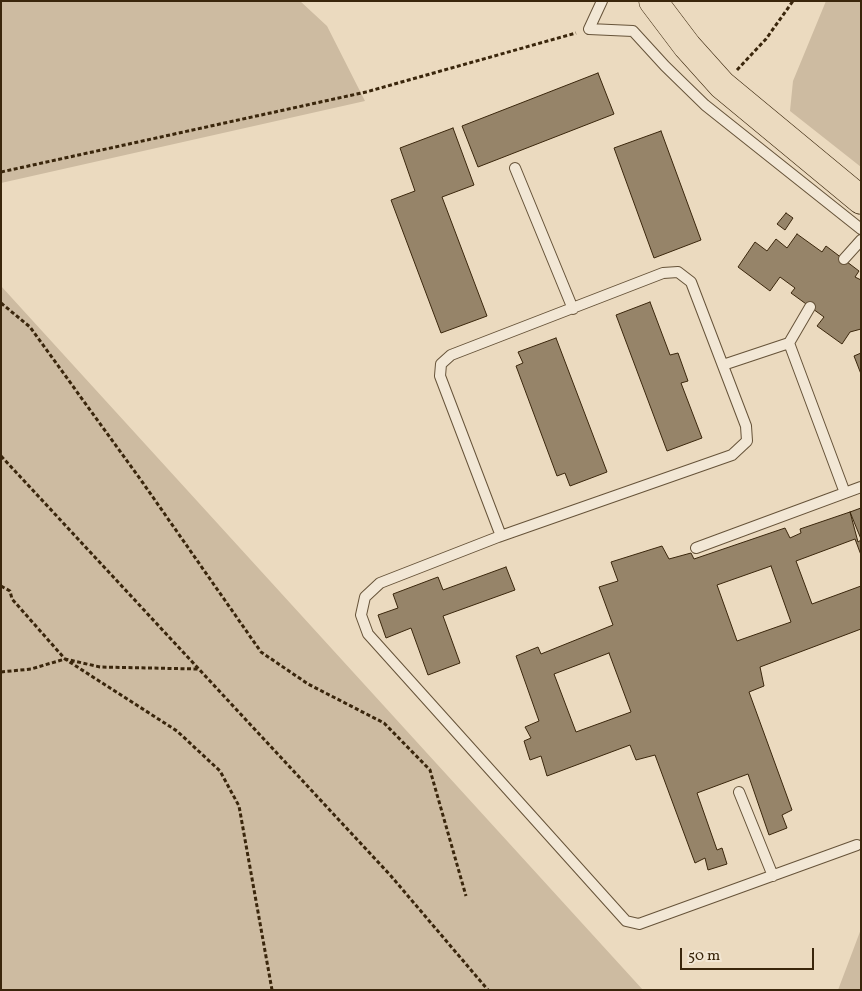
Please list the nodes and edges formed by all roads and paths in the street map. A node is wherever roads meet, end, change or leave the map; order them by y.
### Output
1 (602, 1) edge
2 (653, 1) edge
3 (793, 1) edge
4 (589, 30) junction
5 (722, 85) junction
6 (515, 168) dead end
7 (1, 172) edge
8 (861, 200) edge
9 (861, 230) edge
10 (861, 240) edge
11 (844, 259) dead end
12 (1, 303) edge
13 (810, 307) dead end
14 (573, 309) junction
15 (789, 343) junction
16 (723, 365) junction
17 (1, 456) edge
18 (861, 487) edge
19 (845, 493) junction
20 (501, 536) junction
21 (696, 548) dead end
22 (1, 586) edge
23 (65, 659) junction
24 (198, 669) junction
25 (1, 672) edge
26 (739, 792) dead end
27 (857, 845) dead end
28 (772, 876) junction
29 (466, 896) dead end
30 (272, 990) edge
31 (488, 990) edge

1 - 4 lane
2 - 5 main road
3 - 5 path
4 - 7 path
4 - 9 lane
5 - 8 main road
6 - 14 lane
10 - 11 lane
12 - 29 path
13 - 15 lane
14 - 16 lane
14 - 20 lane
15 - 16 lane
15 - 19 lane
16 - 20 lane
17 - 24 path
18 - 19 lane
19 - 21 lane
20 - 28 lane
22 - 23 path
23 - 24 path
23 - 25 path
23 - 30 path
24 - 31 path
26 - 28 lane
27 - 28 lane

